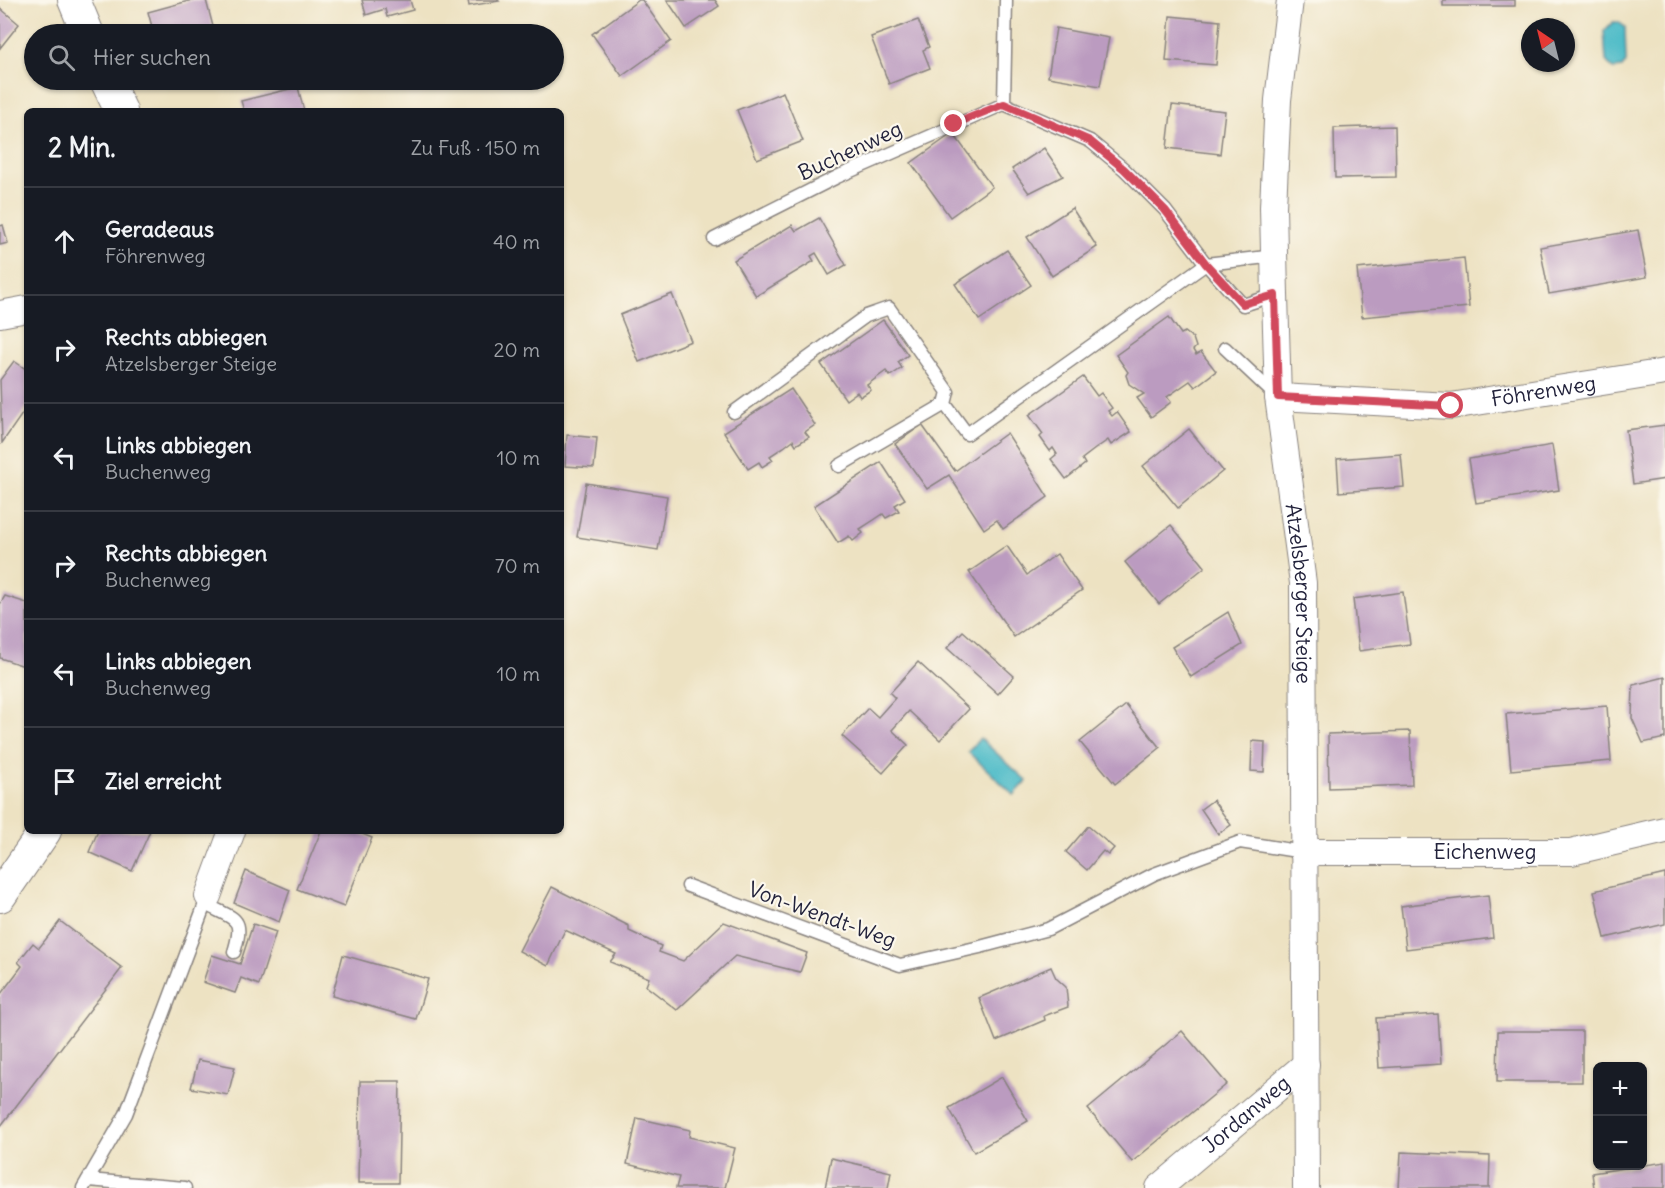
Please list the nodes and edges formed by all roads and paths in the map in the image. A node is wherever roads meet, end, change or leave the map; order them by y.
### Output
1 (74, 0) edge
2 (1006, 0) edge
3 (1290, 0) edge
4 (84, 24) edge
5 (111, 90) edge
6 (1004, 104) junction
7 (120, 108) edge
8 (714, 239) dead end
9 (1275, 256) junction
10 (1206, 264) junction
11 (1275, 295) junction
12 (24, 310) edge
13 (0, 314) edge
14 (1225, 348) dead end
15 (1665, 372) edge
16 (1278, 397) junction
17 (945, 404) junction
18 (734, 412) dead end
19 (839, 466) dead end
20 (1665, 830) edge
21 (43, 834) edge
22 (231, 834) edge
23 (1303, 852) junction
24 (688, 886) dead end
25 (0, 896) edge
26 (206, 900) junction
27 (234, 952) dead end
28 (1306, 1064) junction
29 (85, 1184) edge
30 (185, 1188) edge
31 (1159, 1188) edge
32 (1306, 1188) edge

1 - 4 street
2 - 6 lane
3 - 9 street, Atzelsberger Steige
5 - 7 street
6 - 8 lane, Buchenweg
6 - 10 lane
9 - 10 lane
9 - 11 street, Atzelsberger Steige
10 - 11 lane
10 - 17 lane
11 - 16 street, Atzelsberger Steige
12 - 13 street
14 - 16 lane
15 - 16 street, Föhrenweg
16 - 23 street, Atzelsberger Steige
17 - 18 lane
17 - 19 lane
20 - 23 street, Eichenweg
21 - 25 street
22 - 26 street
23 - 24 lane, Von-Wendt-Weg
23 - 28 street, Atzelsberger Steige
26 - 27 lane
26 - 29 lane
28 - 31 street, Jordanweg
28 - 32 street, Atzelsberger Steige
29 - 30 lane

